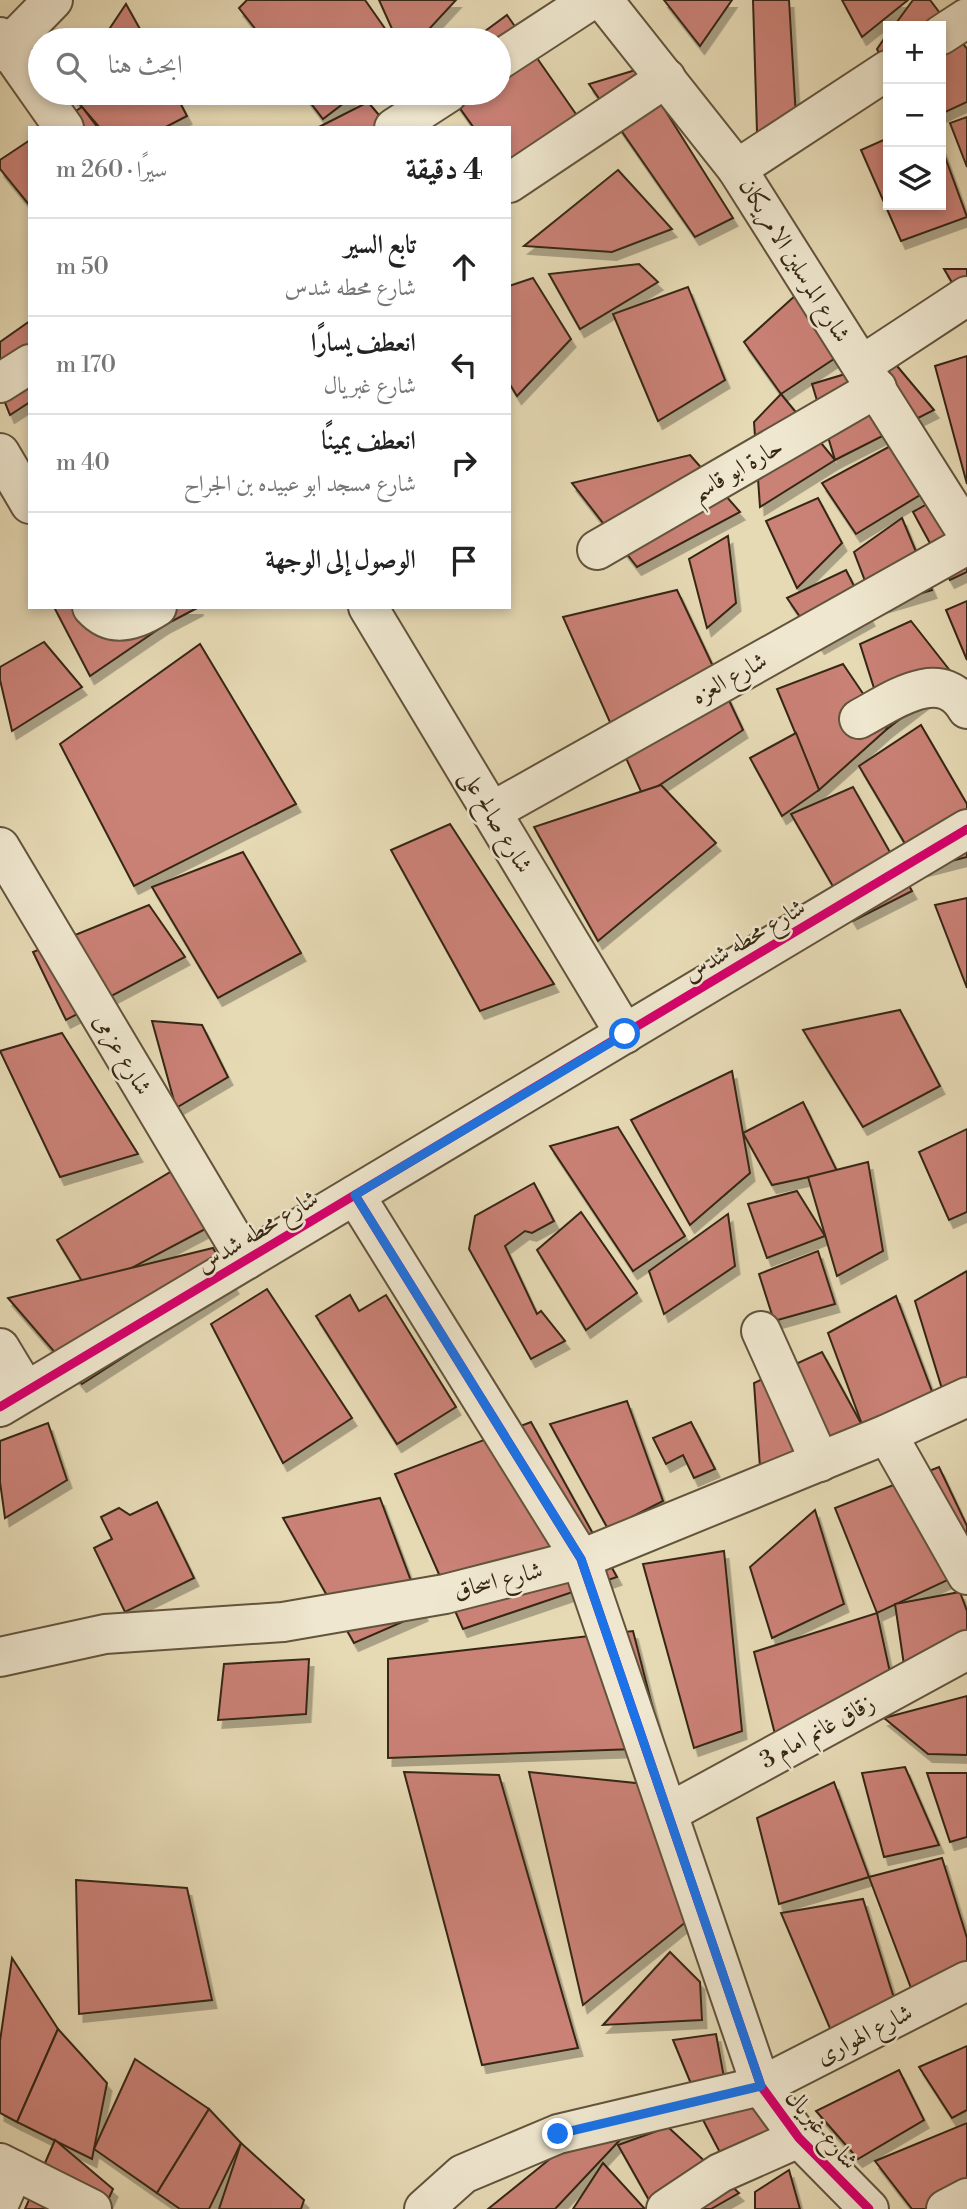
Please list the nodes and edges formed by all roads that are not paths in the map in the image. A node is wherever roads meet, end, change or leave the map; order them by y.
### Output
1 (53, 0) edge
2 (591, 0) edge
3 (603, 0) edge
4 (967, 18) edge
5 (946, 32) edge
6 (2, 45) edge
7 (511, 52) edge
8 (883, 73) edge
9 (666, 78) junction
10 (28, 80) edge
11 (47, 105) edge
12 (429, 105) edge
13 (63, 126) edge
14 (397, 126) edge
15 (737, 169) junction
16 (511, 182) edge
17 (967, 296) edge
18 (28, 365) edge
19 (869, 376) junction
20 (0, 383) edge
21 (0, 453) edge
22 (28, 501) edge
23 (967, 533) edge
24 (967, 545) edge
25 (597, 550) dead end
26 (95, 609) edge
27 (153, 609) edge
28 (369, 609) edge
29 (967, 709) edge
30 (859, 719) dead end
31 (491, 812) junction
32 (964, 838) edge
33 (0, 847) edge
34 (625, 1034) junction
35 (355, 1195) junction
36 (246, 1260) junction
37 (761, 1331) dead end
38 (0, 1348) edge
39 (967, 1397) edge
40 (13, 1399) edge
41 (887, 1434) junction
42 (820, 1462) junction
43 (581, 1559) junction
44 (967, 1575) edge
45 (967, 1650) edge
46 (0, 1657) edge
47 (668, 1813) junction
48 (967, 1982) edge
49 (761, 2086) junction
50 (799, 2138) junction
51 (5, 2178) edge
52 (967, 2198) edge
53 (92, 2209) edge
54 (424, 2209) edge
55 (666, 2209) edge
56 (869, 2209) edge
57 (946, 2209) edge

1 - 6 street
2 - 7 street
3 - 9 street, شارع المرسلين الامريكان
4 - 5 street
6 - 10 street
8 - 15 street
9 - 15 street, شارع المرسلين الامريكان
9 - 16 street
11 - 13 street
12 - 14 street
15 - 19 street, شارع المرسلين الامريكان
17 - 19 street, حارة ابو قاسم
18 - 20 street
19 - 23 street, شارع المرسلين الامريكان
19 - 25 street, حارة ابو قاسم
21 - 22 street
24 - 31 street, شارع العزه
26 - 27 street
28 - 31 street, شارع صالح على
29 - 30 street
31 - 34 street, شارع صالح على
32 - 34 street, شارع محطه شدس
33 - 36 street, شارع عزمى
34 - 35 street, شارع محطه شدس
35 - 36 street, شارع محطه شدس
35 - 43 street, شارع غبريال
36 - 40 street, شارع محطه شدس
37 - 42 street
38 - 40 street
39 - 41 street, شارع اسحاق
41 - 42 street, شارع اسحاق
41 - 44 street
42 - 43 street, شارع اسحاق
43 - 46 street, شارع اسحاق
43 - 47 street, شارع غبريال
45 - 47 street, زقاق غانم امام 3
47 - 49 street, شارع غبريال
48 - 49 street, شارع الهوارى
49 - 50 street, شارع غبريال
49 - 54 street, شارع الهوارى
50 - 55 street
50 - 56 street, شارع غبريال
51 - 53 street
52 - 57 street

